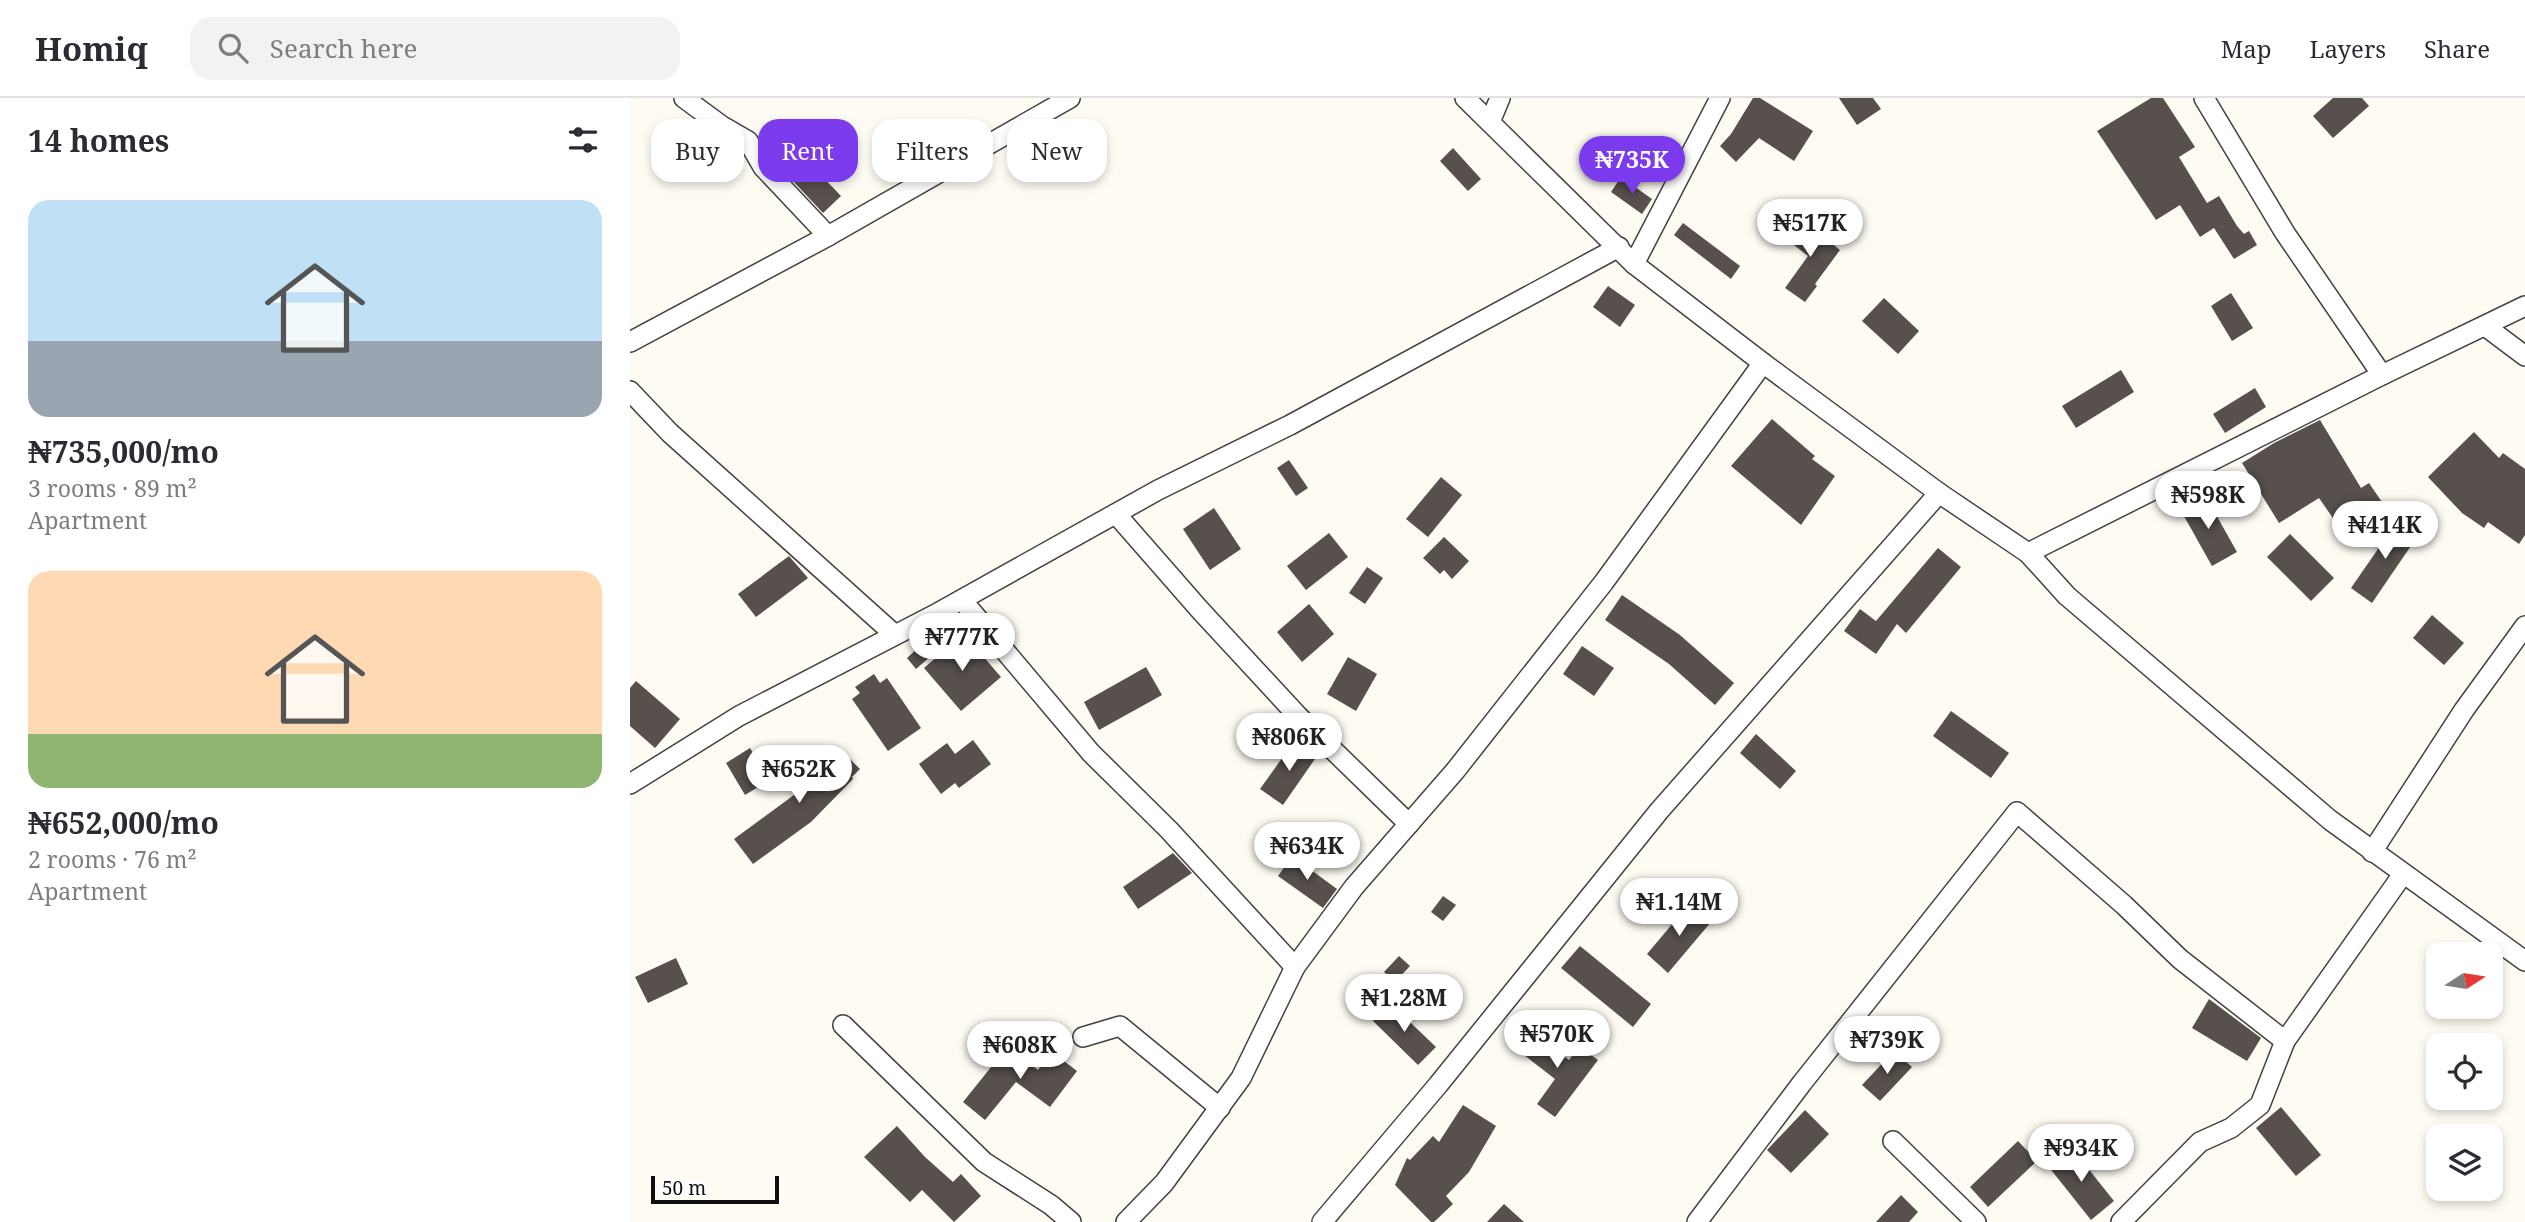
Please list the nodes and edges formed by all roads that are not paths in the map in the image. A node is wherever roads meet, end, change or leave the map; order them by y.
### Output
1 (684, 98) edge
2 (1070, 98) edge
3 (1465, 98) edge
4 (1500, 98) edge
5 (1735, 98) edge
6 (2204, 98) edge
7 (1716, 106) edge
8 (1490, 122) junction
9 (828, 236) junction
10 (1619, 247) junction
11 (1634, 264) junction
12 (2525, 306) edge
13 (2485, 326) junction
14 (630, 342) edge
15 (2525, 356) edge
16 (1763, 363) junction
17 (2382, 375) junction
18 (630, 391) edge
19 (1938, 494) junction
20 (1116, 514) junction
21 (2028, 553) junction
22 (962, 600) junction
23 (2525, 626) edge
24 (895, 635) junction
25 (630, 784) edge
26 (1409, 824) junction
27 (2372, 852) junction
28 (2403, 874) junction
29 (2525, 961) edge
30 (1295, 967) junction
31 (842, 1025) dead end
32 (1083, 1037) dead end
33 (2285, 1041) junction
34 (1220, 1108) junction
35 (1894, 1141) dead end
36 (1703, 1219) edge
37 (1070, 1222) edge
38 (1126, 1222) edge
39 (1322, 1222) edge
40 (1976, 1222) edge
41 (2121, 1222) edge

1 - 9 street
2 - 9 street
3 - 8 street
4 - 8 street
5 - 7 street
6 - 17 street
7 - 11 street
8 - 10 street
9 - 14 street
10 - 11 street
10 - 20 street
11 - 16 street
12 - 13 street
13 - 15 street
13 - 17 street
16 - 19 street
16 - 26 street
17 - 21 street
18 - 24 street
19 - 21 street
19 - 39 street
20 - 22 street
20 - 26 street
21 - 27 street
22 - 24 street
22 - 30 street
23 - 27 street
24 - 25 street
26 - 30 street
27 - 28 street
28 - 29 street
28 - 33 street
30 - 34 street
31 - 37 street
32 - 34 street
33 - 36 street
33 - 41 street
34 - 38 street
35 - 40 street

